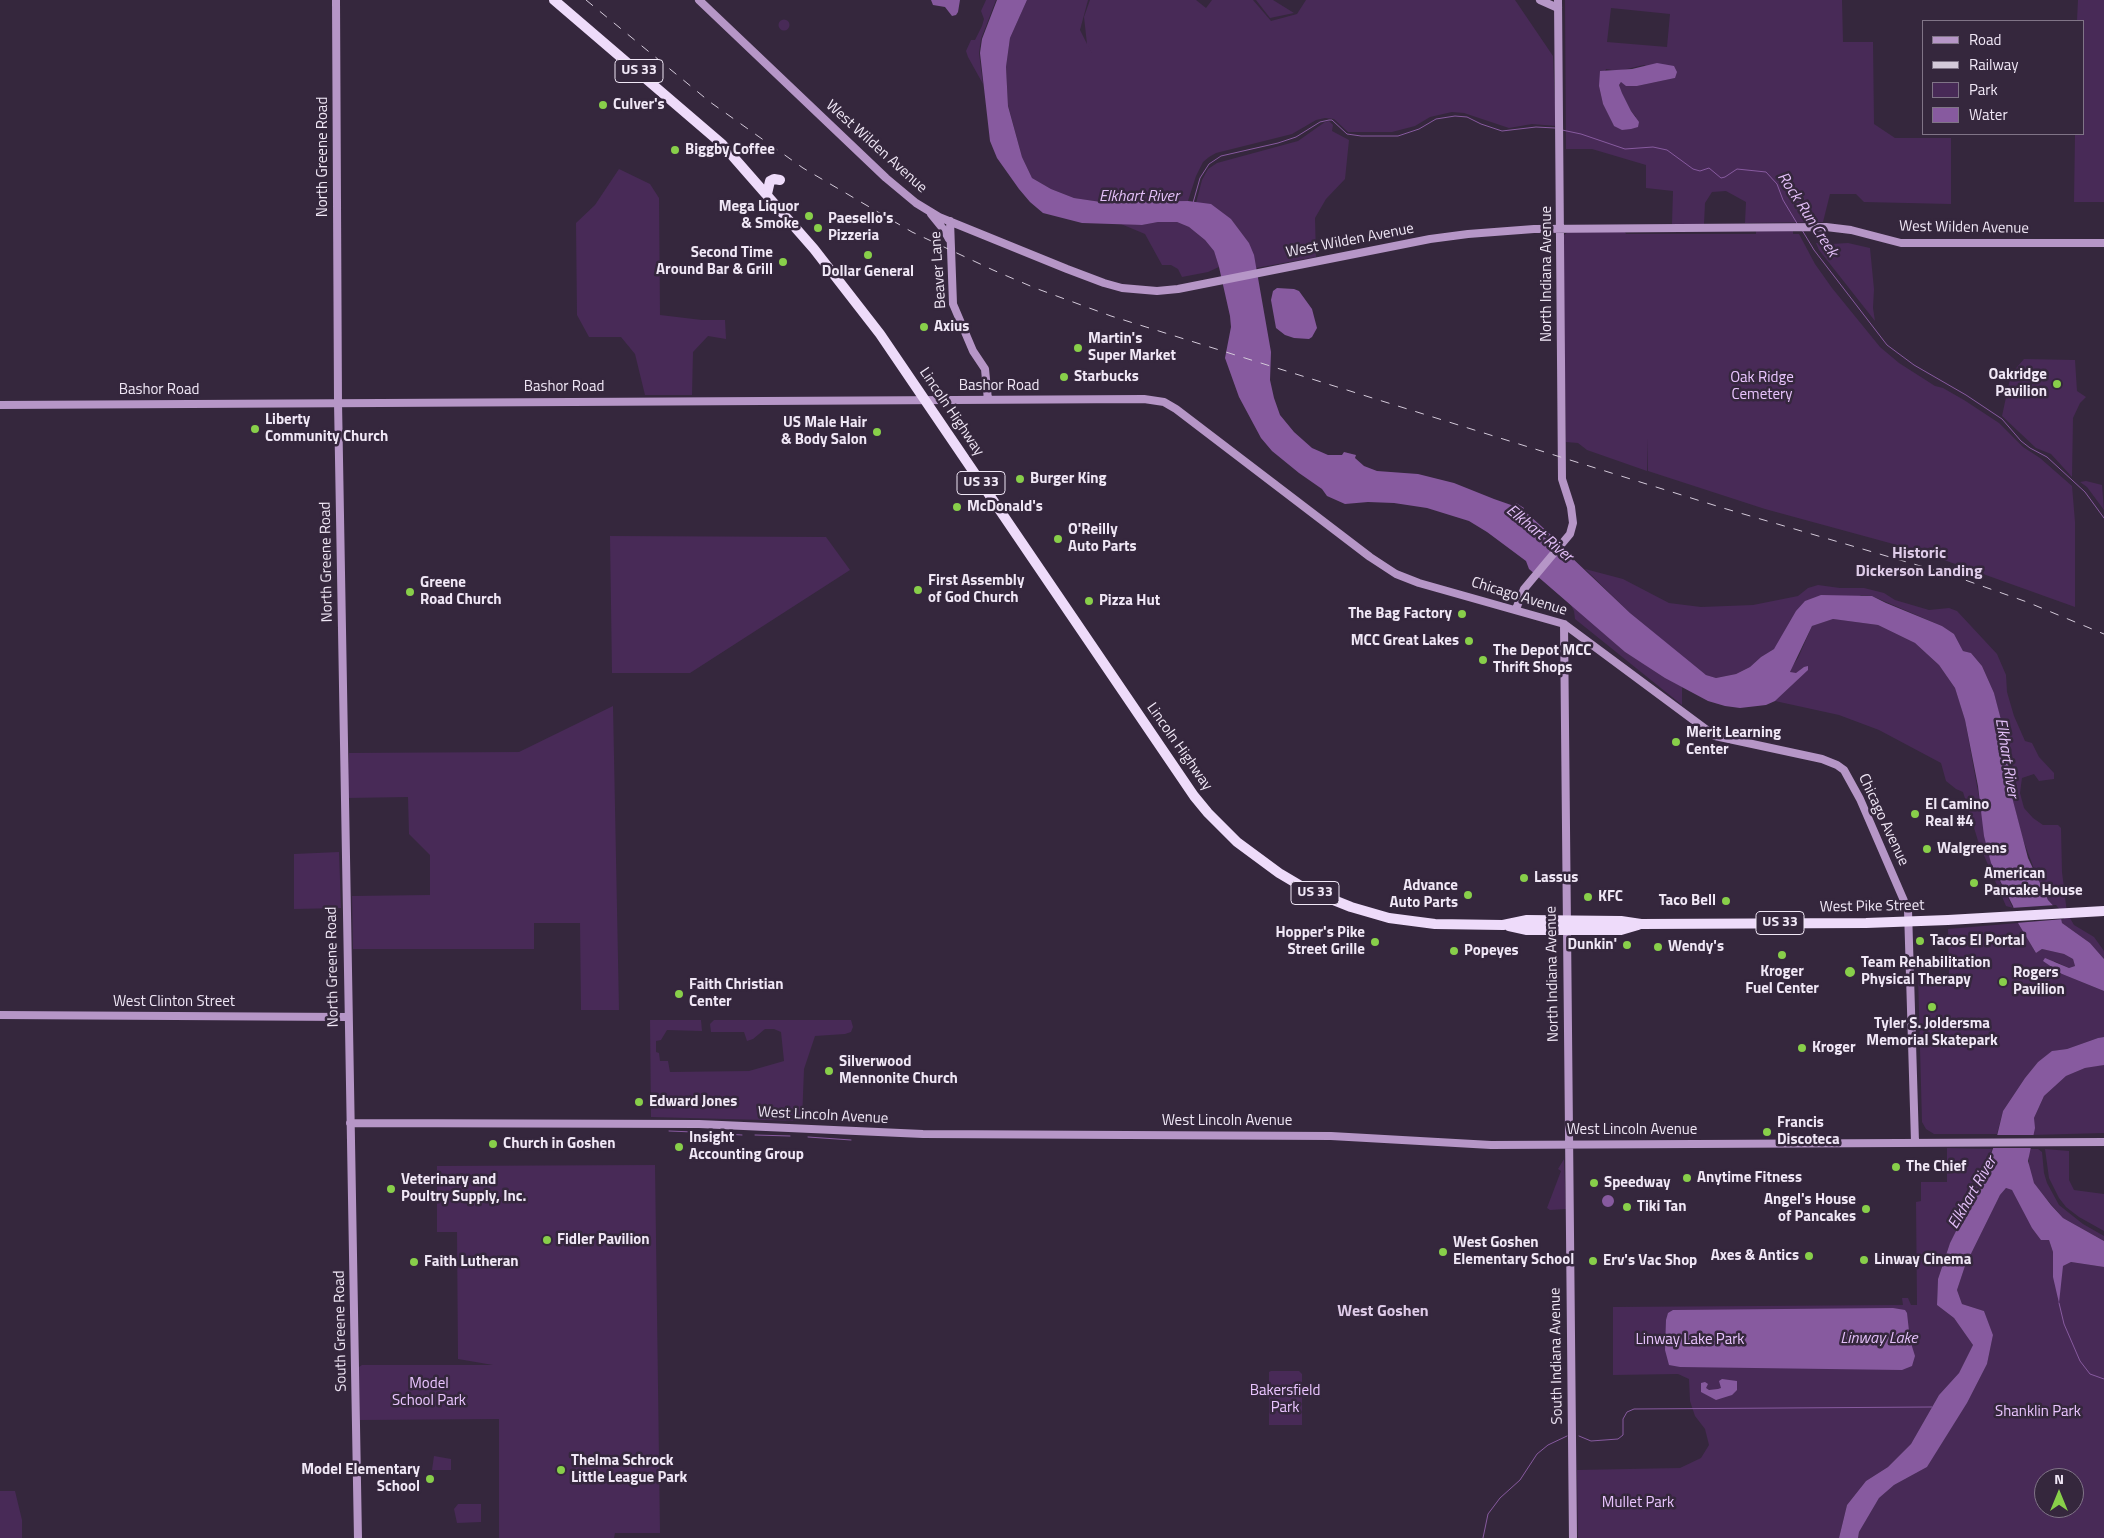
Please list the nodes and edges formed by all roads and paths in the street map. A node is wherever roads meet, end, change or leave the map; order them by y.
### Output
1 (336, 0) edge
2 (554, 0) edge
3 (699, 0) edge
4 (1540, 0) edge
5 (1558, 4) edge
6 (780, 180) dead end
7 (767, 194) junction
8 (926, 209) junction
9 (950, 221) junction
10 (1561, 229) junction
11 (950, 242) junction
12 (2104, 243) edge
13 (1129, 399) joint
14 (924, 400) junction
15 (988, 400) junction
16 (338, 402) junction
17 (0, 405) edge
18 (1516, 609) junction
19 (1564, 624) junction
20 (2104, 911) edge
21 (1910, 922) junction
22 (1419, 923) joint
23 (1567, 925) junction
24 (0, 1015) edge
25 (348, 1017) junction
26 (350, 1123) junction
27 (1915, 1142) junction
28 (2104, 1142) edge
29 (1568, 1145) junction
30 (358, 1538) edge
31 (1573, 1538) edge

1 - 16 street, North Greene Road
2 - 7 highway, Lincoln Highway / US 33
3 - 8 street, West Wilden Avenue
4 - 5 street
5 - 10 street, North Indiana Avenue
6 - 7 highway
7 - 14 highway, Lincoln Highway / US 33
8 - 9 street, West Wilden Avenue
8 - 11 street
9 - 10 street, West Wilden Avenue
9 - 11 street, Beaver Lane
10 - 12 street, West Wilden Avenue
10 - 18 street, North Indiana Avenue
11 - 15 street, Beaver Lane
13 - 15 street, Bashor Road
13 - 18 street, Chicago Avenue
14 - 15 street, Bashor Road
14 - 16 street, Bashor Road
14 - 22 highway, Lincoln Highway / US 33
16 - 17 street, Bashor Road
16 - 25 street, North Greene Road
18 - 19 street, Chicago Avenue
19 - 21 street, Chicago Avenue
19 - 23 street, North Indiana Avenue
20 - 21 highway, West Pike Street / US 33
21 - 23 highway, West Pike Street / US 33
21 - 27 street, Chicago Avenue
22 - 23 highway, West Pike Street / US 33
23 - 29 street, North Indiana Avenue
24 - 25 street, West Clinton Street
25 - 26 street, North Greene Road
26 - 29 street, West Lincoln Avenue
26 - 30 street, South Greene Road
27 - 28 street, West Lincoln Avenue
27 - 29 street, West Lincoln Avenue
29 - 31 street, South Indiana Avenue

